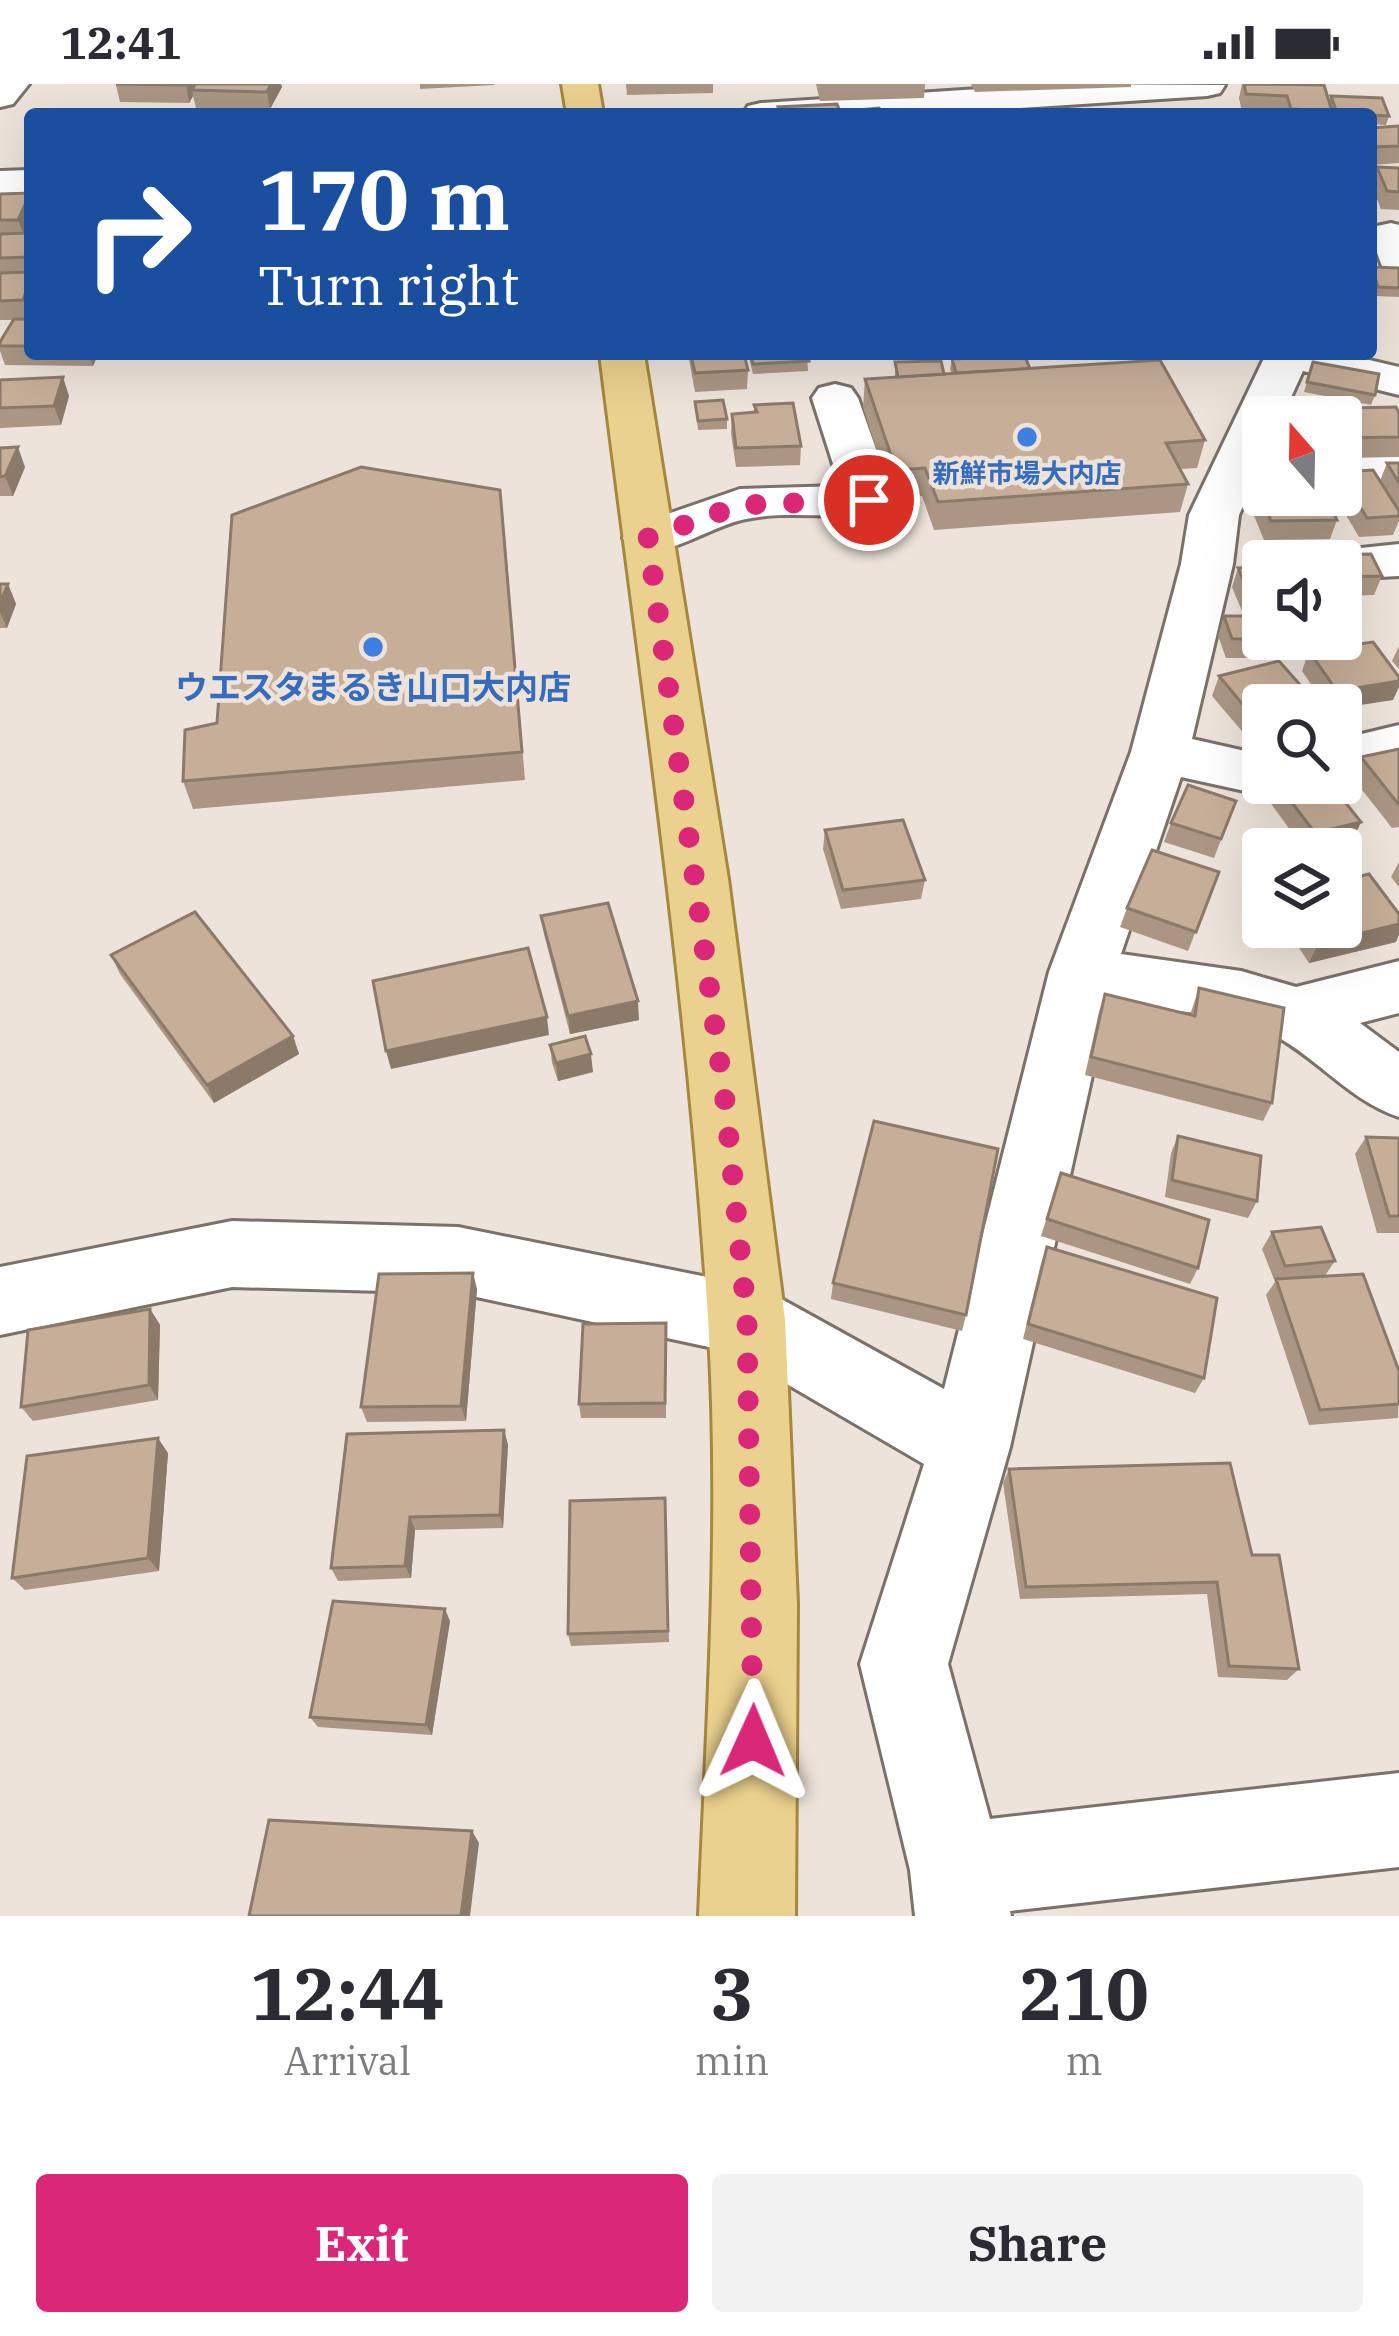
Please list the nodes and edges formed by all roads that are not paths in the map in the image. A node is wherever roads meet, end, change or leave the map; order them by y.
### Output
1 (11, 84) edge
2 (1206, 85) edge
3 (0, 96) edge
4 (852, 108) edge
5 (623, 360) edge
6 (1286, 360) edge
7 (1313, 360) edge
8 (1399, 381) edge
9 (1271, 396) edge
10 (836, 398) dead end
11 (1399, 470) edge
12 (1362, 471) edge
13 (1242, 478) edge
14 (648, 538) junction
15 (1399, 560) edge
16 (1362, 562) edge
17 (1207, 564) junction
18 (1242, 566) edge
19 (1399, 746) edge
20 (1160, 752) junction
21 (1362, 754) edge
22 (1242, 770) edge
23 (1082, 972) junction
24 (1399, 987) edge
25 (1295, 1014) junction
26 (1399, 1089) edge
27 (0, 1301) edge
28 (747, 1320) junction
29 (970, 1447) junction
30 (1399, 1820) edge
31 (960, 1893) edge
32 (747, 1916) edge

1 - 3 street
2 - 4 street
5 - 14 main road
6 - 9 street
7 - 8 street
10 - 14 street
11 - 12 street
13 - 17 street
14 - 28 main road
15 - 16 street
17 - 18 street
17 - 20 street
19 - 21 street
20 - 22 street
20 - 23 street
23 - 25 street
23 - 29 street
24 - 25 street
25 - 26 street
27 - 28 street
28 - 29 street
28 - 32 main road
29 - 31 street
30 - 31 street

